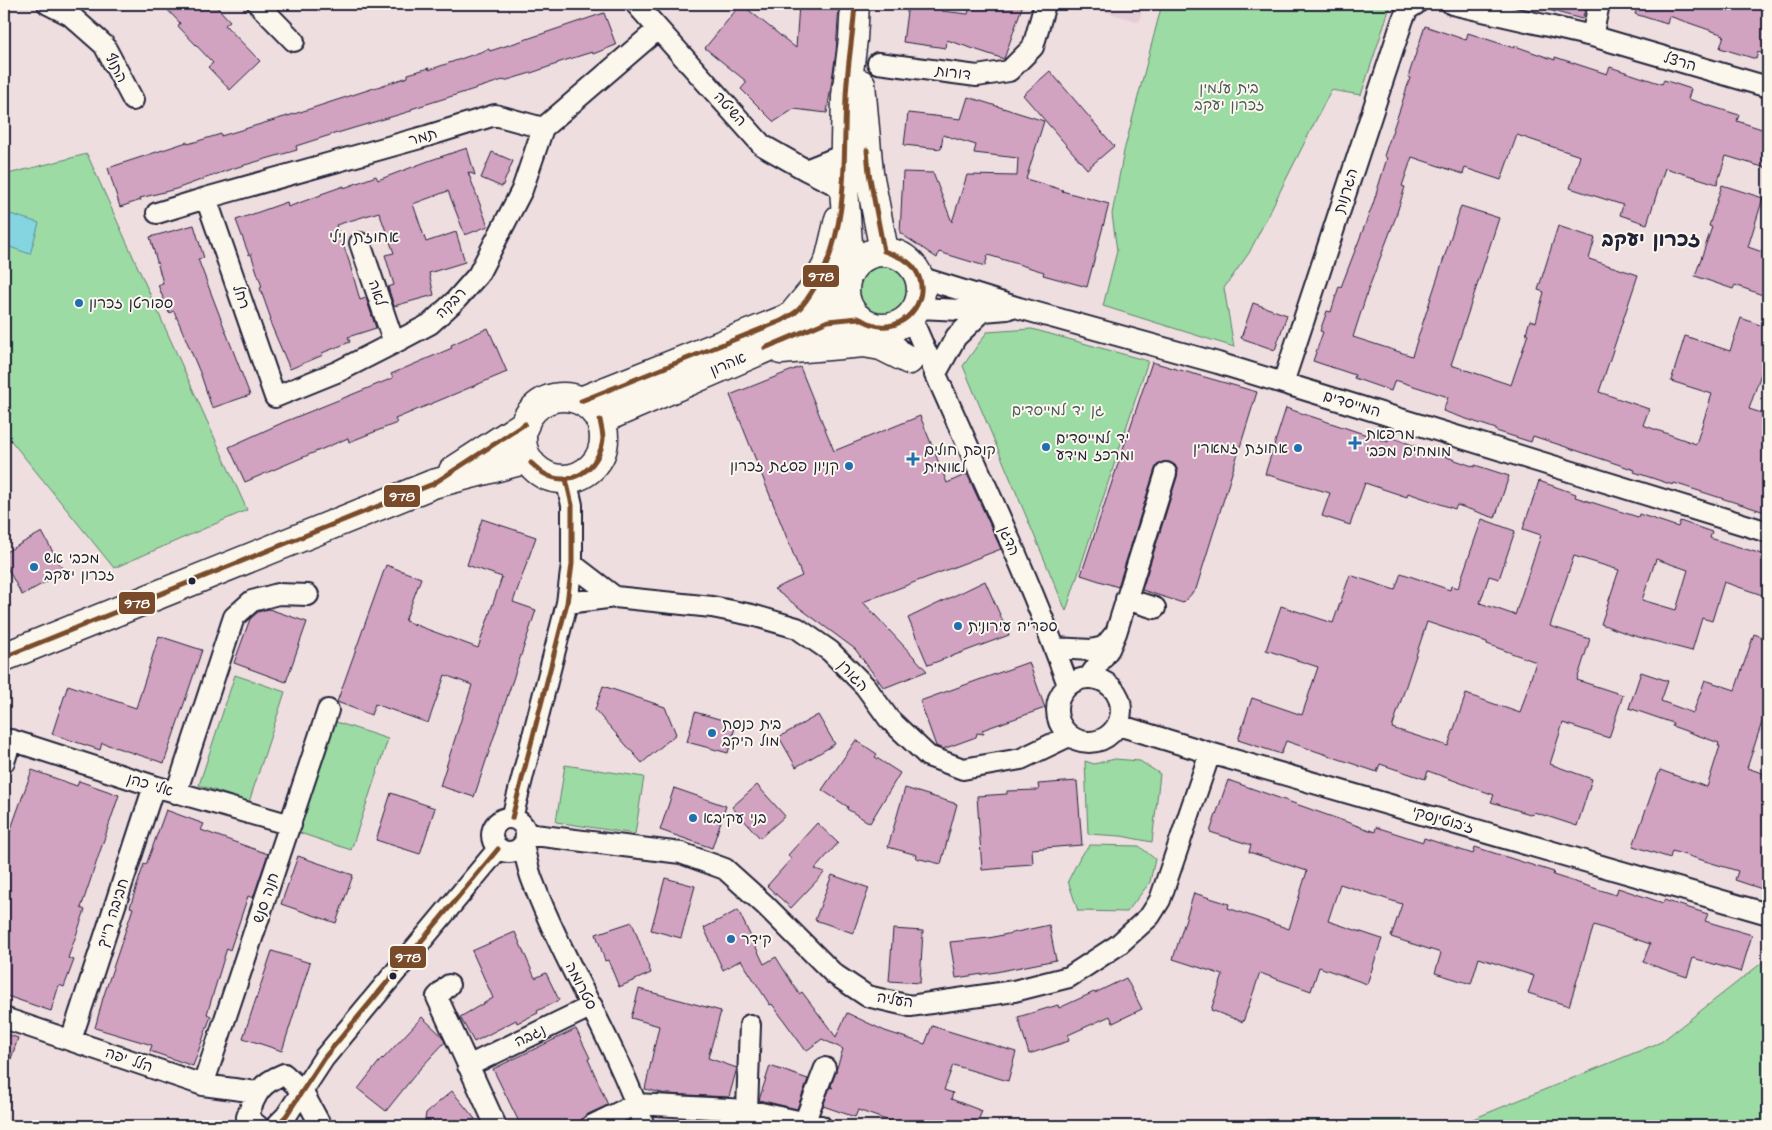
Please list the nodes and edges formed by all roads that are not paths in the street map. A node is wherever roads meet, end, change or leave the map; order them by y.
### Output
1 (48, 4) edge
2 (258, 4) edge
3 (636, 4) edge
4 (854, 4) edge
5 (1045, 4) edge
6 (1416, 4) edge
7 (1452, 4) edge
8 (1599, 4) edge
9 (657, 30) junction
10 (1592, 36) junction
11 (853, 39) junction
12 (294, 41) dead end
13 (878, 63) dead end
14 (1768, 87) edge
15 (133, 100) dead end
16 (543, 128) junction
17 (846, 154) junction
18 (806, 170) junction
19 (844, 189) junction
20 (206, 198) junction
21 (157, 213) dead end
22 (360, 243) dead end
23 (884, 251) junction
24 (919, 277) junction
25 (848, 280) junction
26 (1019, 308) junction
27 (983, 311) junction
28 (914, 312) junction
29 (781, 321) junction
30 (869, 323) junction
31 (394, 343) junction
32 (755, 352) junction
33 (909, 360) junction
34 (936, 375) junction
35 (1283, 383) junction
36 (275, 396) joint
37 (946, 399) junction
38 (591, 410) junction
39 (525, 424) junction
40 (528, 459) junction
41 (1166, 473) dead end
42 (566, 479) junction
43 (433, 484) junction
44 (1768, 532) edge
45 (572, 564) junction
46 (308, 595) dead end
47 (615, 597) junction
48 (1126, 599) junction
49 (567, 604) junction
50 (1155, 608) dead end
51 (1116, 633) junction
52 (1055, 648) junction
53 (4, 657) edge
54 (1089, 677) junction
55 (1068, 685) junction
56 (328, 710) dead end
57 (1118, 725) junction
58 (1069, 736) junction
59 (1210, 753) junction
60 (4, 762) edge
61 (154, 786) junction
62 (176, 793) junction
63 (512, 818) junction
64 (291, 825) junction
65 (525, 839) junction
66 (498, 849) junction
67 (1768, 914) edge
68 (449, 984) dead end
69 (592, 1006) junction
70 (4, 1018) edge
71 (750, 1025) dead end
72 (71, 1040) junction
73 (468, 1066) junction
74 (825, 1068) dead end
75 (203, 1085) junction
76 (302, 1091) junction
77 (257, 1092) junction
78 (636, 1104) junction
79 (747, 1110) junction
80 (281, 1121) edge
81 (248, 1123) edge
82 (810, 1125) edge
83 (321, 1126) edge
84 (496, 1126) edge
85 (591, 1126) edge
86 (644, 1126) edge

1 - 15 street, התוף
2 - 12 street
3 - 9 street, השיטה
4 - 11 street
5 - 13 street, דורות
6 - 35 street, הגרנות
7 - 10 street
8 - 10 street
9 - 16 street
9 - 18 street, השיטה
10 - 14 street, הרצל
11 - 17 street
11 - 23 street
16 - 20 street, תמר
16 - 31 street, רבקה
17 - 18 street
17 - 19 street
18 - 19 street, השיטה
19 - 25 street
19 - 29 street
20 - 21 street, תמר
20 - 36 street, רחל
22 - 31 street, לאה
23 - 24 street
23 - 25 street
24 - 26 street, המייסדים
24 - 28 street
25 - 29 street, אהרון
25 - 30 street
26 - 27 street, המייסדים
26 - 35 street, המייסדים
27 - 28 street, המייסדים
27 - 34 street
28 - 30 street
28 - 34 street, הדגן
29 - 38 street, אהרון
30 - 32 street, אהרון
30 - 33 street, הדגן
31 - 36 street, רבקה
32 - 33 street
32 - 38 street, אהרון
33 - 37 street, הדגן
34 - 37 street, הדגן
35 - 44 street, המייסדים
37 - 52 street, הדגן
38 - 39 street
38 - 42 street
39 - 40 street
39 - 43 street
40 - 42 street
40 - 43 street
41 - 48 street
42 - 45 street
43 - 53 street
45 - 47 street
45 - 49 street
46 - 62 street
47 - 49 street, הגורן
47 - 58 street, הגורן
48 - 50 street
48 - 51 street
49 - 63 street
51 - 52 street
51 - 54 street
52 - 55 street, הדגן
54 - 55 street
54 - 57 street
55 - 58 street
56 - 64 street, חנה סנש
57 - 58 street
57 - 59 street, ז'בוטינסקי
59 - 65 street, העליה
59 - 67 street, ז'בוטינסקי
60 - 61 street, אלי כהן
61 - 62 street, אלי כהן
61 - 72 street, חביבה רייך
62 - 64 street, אלי כהן
63 - 65 street
63 - 66 street
64 - 75 street, חנה סנש
65 - 66 street
65 - 69 street, סטרומה
66 - 76 street
68 - 73 street
69 - 73 street, נגבה
69 - 78 street, סטרומה
70 - 72 street, הלל יפה
71 - 79 street
72 - 75 street, הלל יפה
73 - 84 street
74 - 82 street
75 - 77 street, הלל יפה
76 - 77 street
76 - 80 street
76 - 83 street
77 - 81 street
78 - 79 street
78 - 85 street
78 - 86 street, סטרומה
79 - 82 street
80 - 83 street

